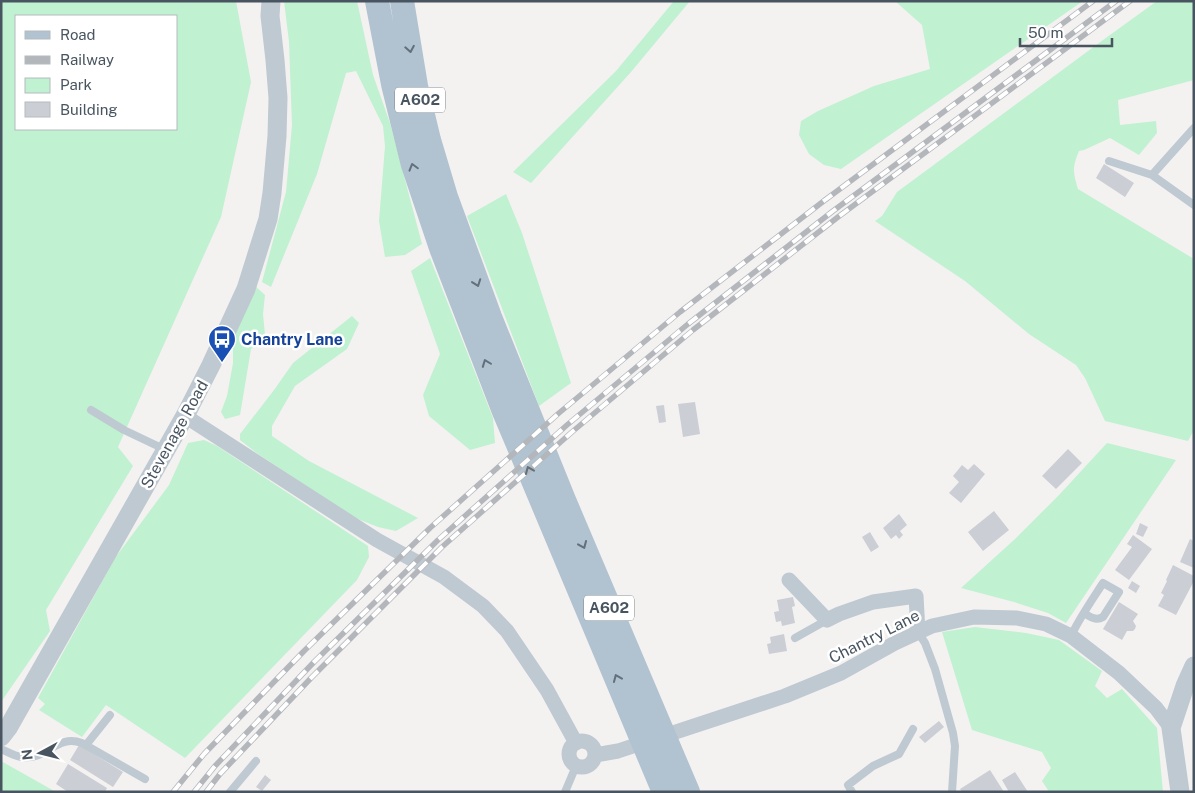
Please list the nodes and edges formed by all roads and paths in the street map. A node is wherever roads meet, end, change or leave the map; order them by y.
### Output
1 (377, 1) edge
2 (402, 1) edge
3 (268, 6) edge
4 (1194, 128) edge
5 (1109, 161) dead end
6 (1152, 175) junction
7 (1194, 204) edge
8 (451, 243) junction
9 (91, 410) dead end
10 (185, 416) junction
11 (166, 450) junction
12 (789, 580) dead end
13 (1084, 613) junction
14 (827, 620) junction
15 (918, 632) junction
16 (1071, 636) junction
17 (795, 638) dead end
18 (1194, 666) edge
19 (110, 715) dead end
20 (1172, 728) junction
21 (913, 729) dead end
22 (1, 737) edge
23 (576, 743) junction
24 (86, 745) junction
25 (1, 749) edge
26 (595, 755) junction
27 (256, 761) dead end
28 (576, 766) junction
29 (665, 775) edge
30 (145, 779) dead end
31 (230, 792) edge
32 (565, 792) edge
33 (688, 792) edge
34 (852, 792) edge
35 (952, 792) edge
36 (1180, 792) edge

8 -> 1 main road, A602
2 -> 8 main road, A602
3 - 10 street, Stevenage Road
4 - 6 lane
5 - 6 lane
6 - 7 lane
8 - 29 main road, A602
9 - 11 lane
10 - 11 street, Stevenage Road
10 - 23 street
11 - 22 street, Stevenage Road
12 - 14 street
13 - 13 lane
13 - 16 lane
14 - 15 street
14 - 17 lane
15 - 16 street, Chantry Lane
15 - 26 street, Chantry Lane
15 - 35 lane
16 - 20 street, Chantry Lane
18 - 20 street
19 - 24 lane
20 - 36 street
21 - 34 lane
23 - 26 street
23 - 28 street
24 - 25 lane
24 - 30 lane
26 - 28 street
27 - 31 lane
28 - 32 lane
29 - 33 main road, A602

